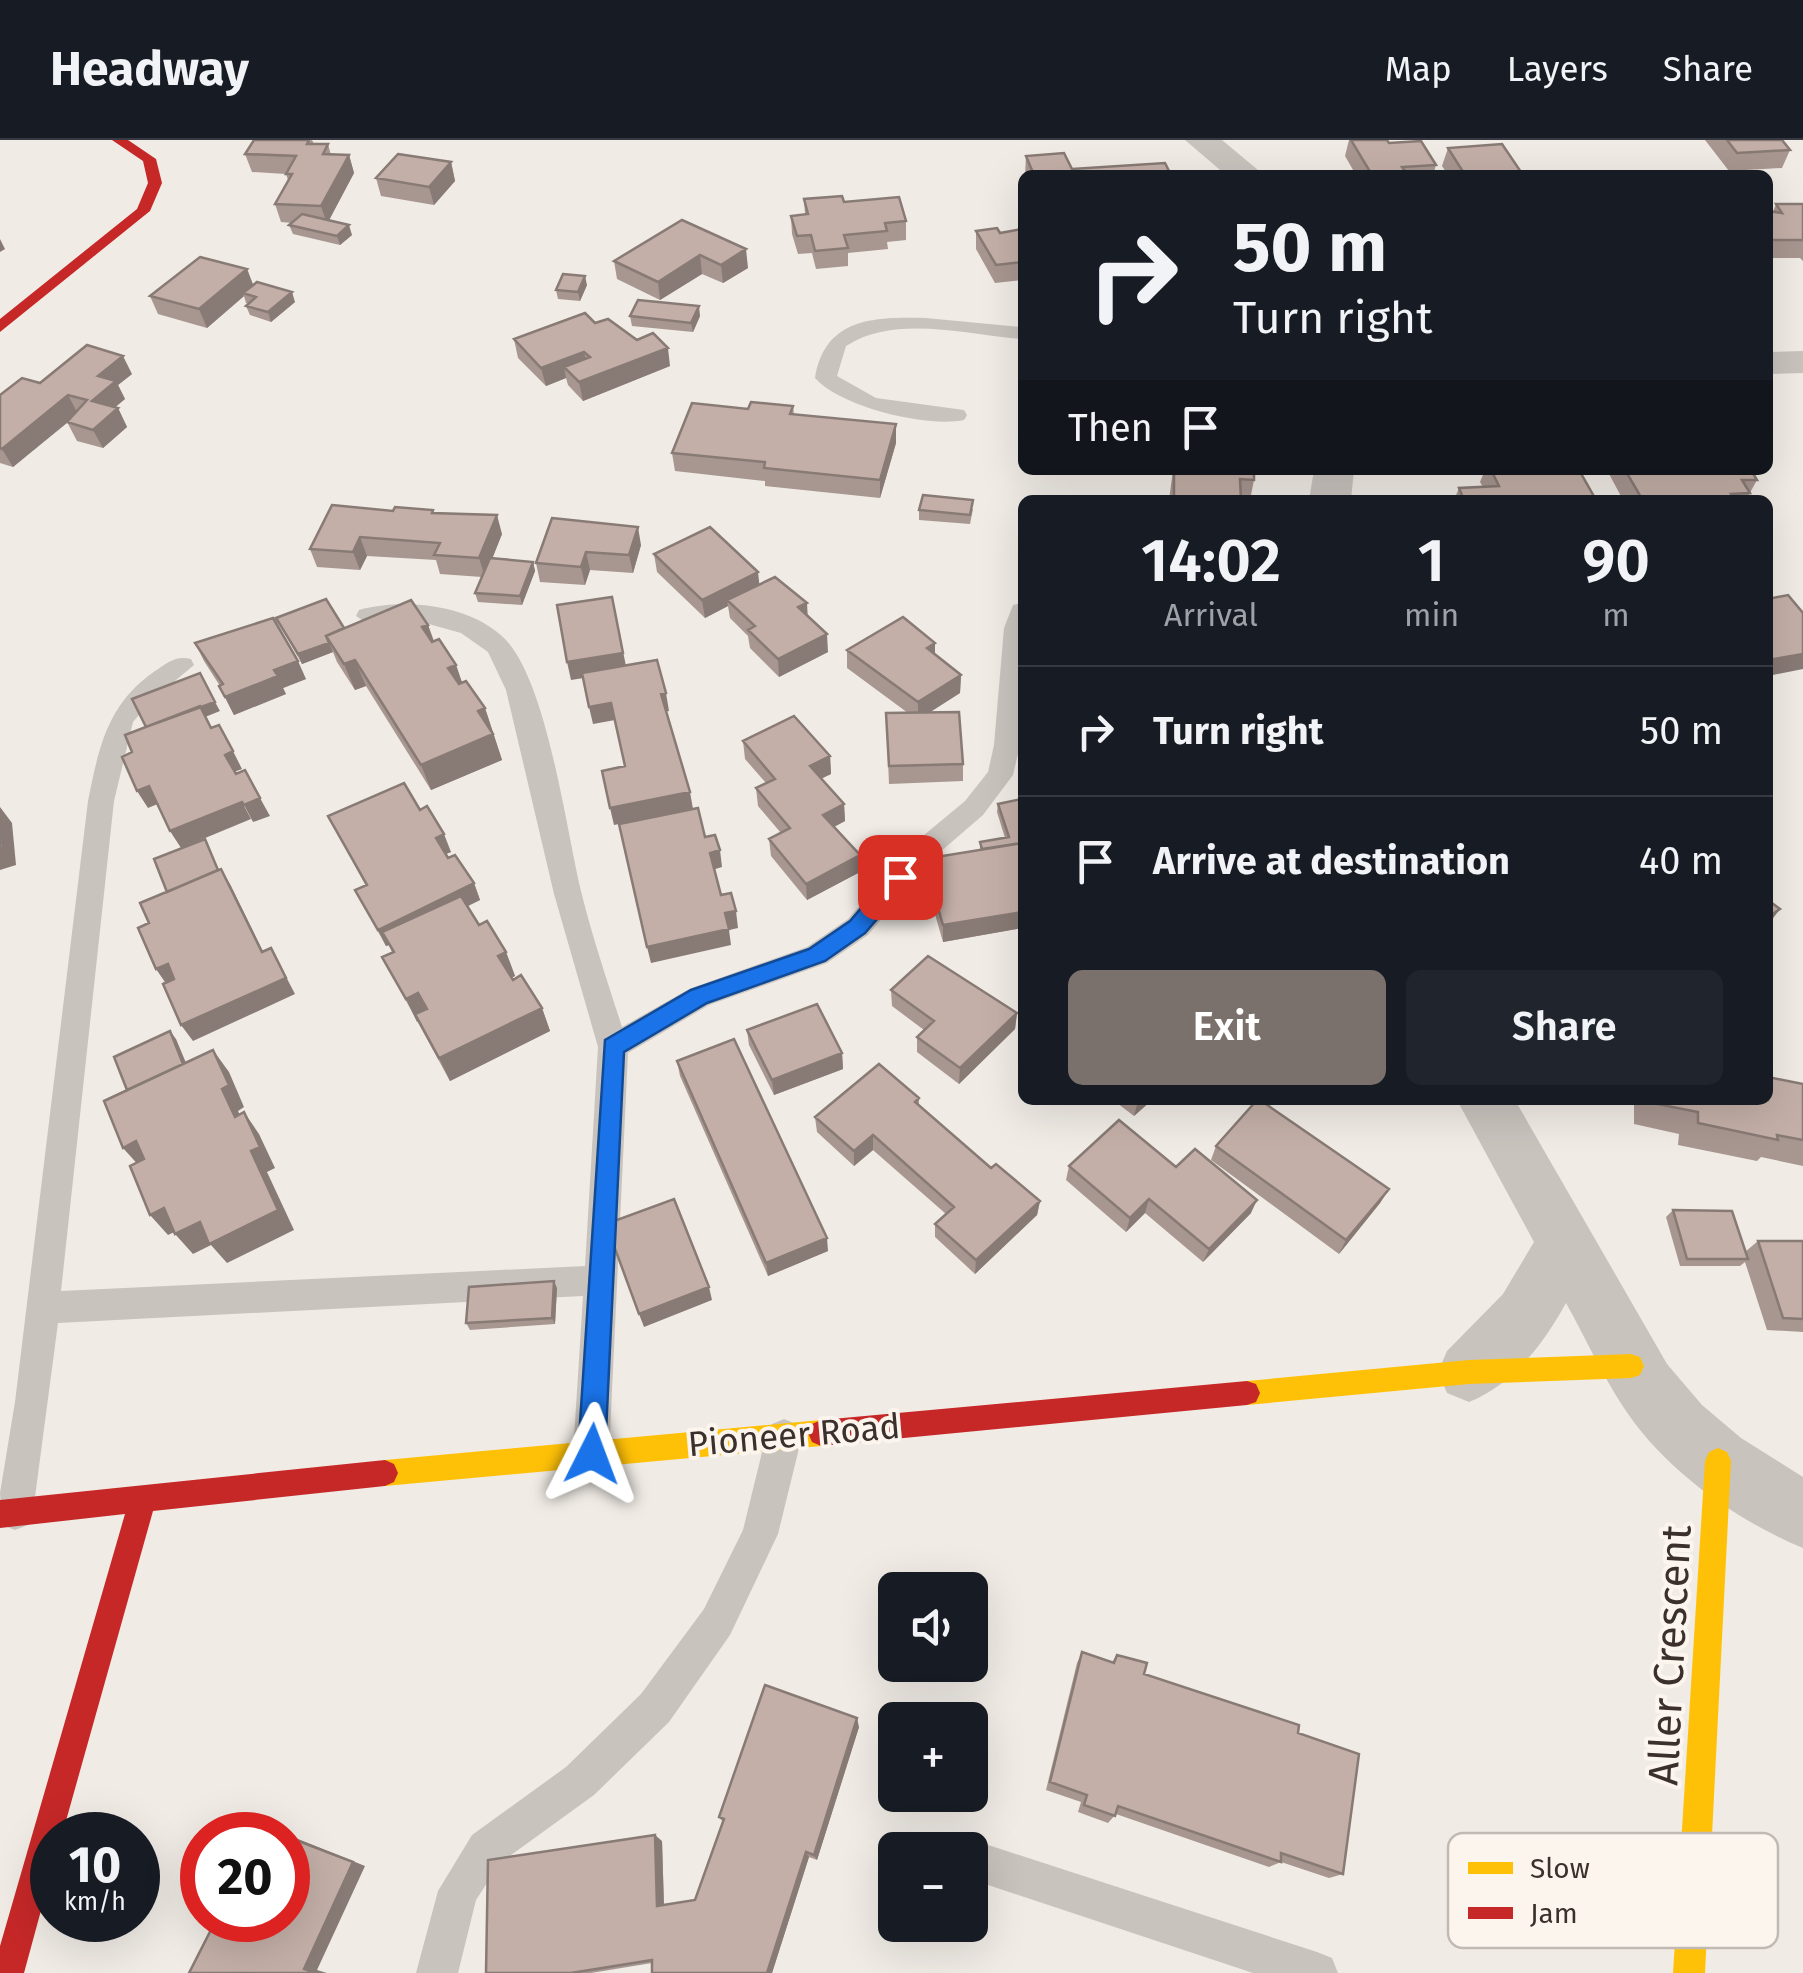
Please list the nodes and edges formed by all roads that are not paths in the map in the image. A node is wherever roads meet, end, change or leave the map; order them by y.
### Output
1 (119, 140) edge
2 (1202, 140) edge
3 (1241, 170) edge
4 (0, 327) edge
5 (1018, 333) edge
6 (1773, 362) edge
7 (1803, 362) edge
8 (956, 415) dead end
9 (368, 616) edge
10 (1018, 622) edge
11 (182, 664) dead end
12 (613, 1047) junction
13 (1488, 1105) edge
14 (1563, 1243) junction
15 (600, 1280) junction
16 (41, 1308) junction
17 (1631, 1366) junction
18 (1469, 1372) junction
19 (784, 1436) junction
20 (592, 1454) junction
21 (1718, 1461) junction
22 (144, 1496) junction
23 (8, 1513) edge
24 (1803, 1515) edge
25 (1697, 1833) edge
26 (988, 1865) edge
27 (1690, 1948) edge
28 (8, 1973) edge
29 (438, 1973) edge
30 (1317, 1973) edge
31 (1689, 1973) edge

1 - 4 street
2 - 3 street
5 - 8 lane
6 - 7 street
9 - 12 lane
10 - 12 lane
11 - 16 lane
12 - 15 lane
13 - 14 street
14 - 17 street
14 - 18 street
15 - 16 lane
15 - 20 lane
16 - 23 lane
17 - 18 street, Pioneer Road
17 - 21 street
18 - 19 street, Pioneer Road
19 - 20 street, Pioneer Road
19 - 29 lane
20 - 22 street, Pioneer Road
21 - 24 street
21 - 25 street, Aller Crescent
22 - 23 street, Pioneer Road
22 - 28 street
26 - 30 lane
27 - 31 street, Aller Crescent

